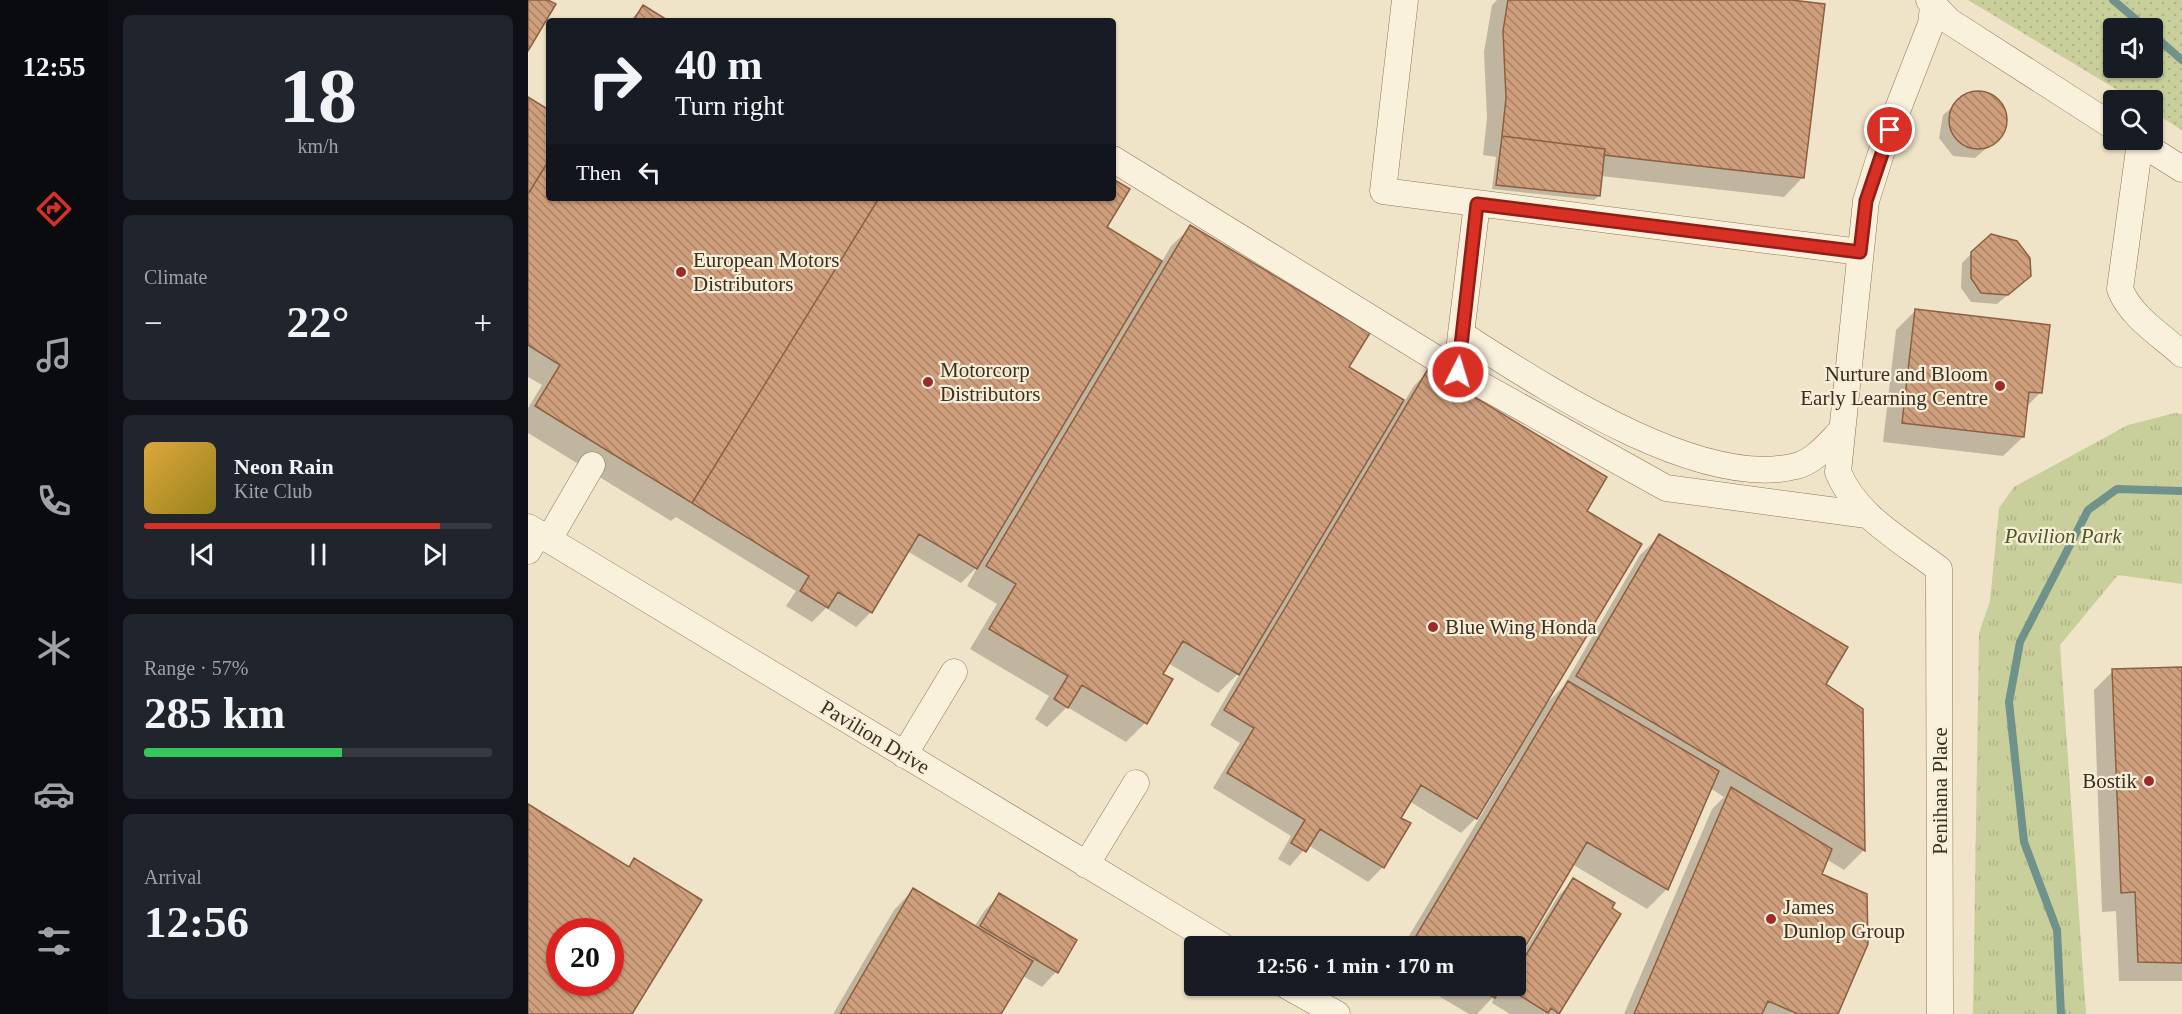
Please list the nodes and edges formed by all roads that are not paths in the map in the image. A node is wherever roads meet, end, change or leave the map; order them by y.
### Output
1 (1405, 0) edge
2 (1931, 3) edge
3 (2103, 121) edge
4 (2137, 150) edge
5 (2152, 150) edge
6 (1116, 161) edge
7 (2182, 169) edge
8 (1477, 204) junction
9 (1860, 252) junction
10 (1461, 334) junction
11 (2182, 354) edge
12 (1458, 372) junction
13 (1842, 430) junction
14 (592, 465) dead end
15 (1867, 514) junction
16 (536, 538) edge
17 (954, 672) dead end
18 (904, 755) junction
19 (1136, 783) dead end
20 (1086, 865) junction
21 (1205, 936) edge
22 (1305, 996) edge
23 (1337, 1014) edge
24 (1940, 1014) edge

1 - 8 street
2 - 3 street
2 - 9 street
4 - 11 street
5 - 7 street
6 - 12 street
8 - 9 street
8 - 10 street
9 - 13 street
10 - 12 street
10 - 13 street
12 - 15 street
13 - 15 street
14 - 16 street
15 - 24 street, Penihana Place
16 - 18 street, Pavilion Drive
17 - 18 street
18 - 20 street, Pavilion Drive
19 - 20 street
20 - 21 street, Pavilion Drive
22 - 23 street

